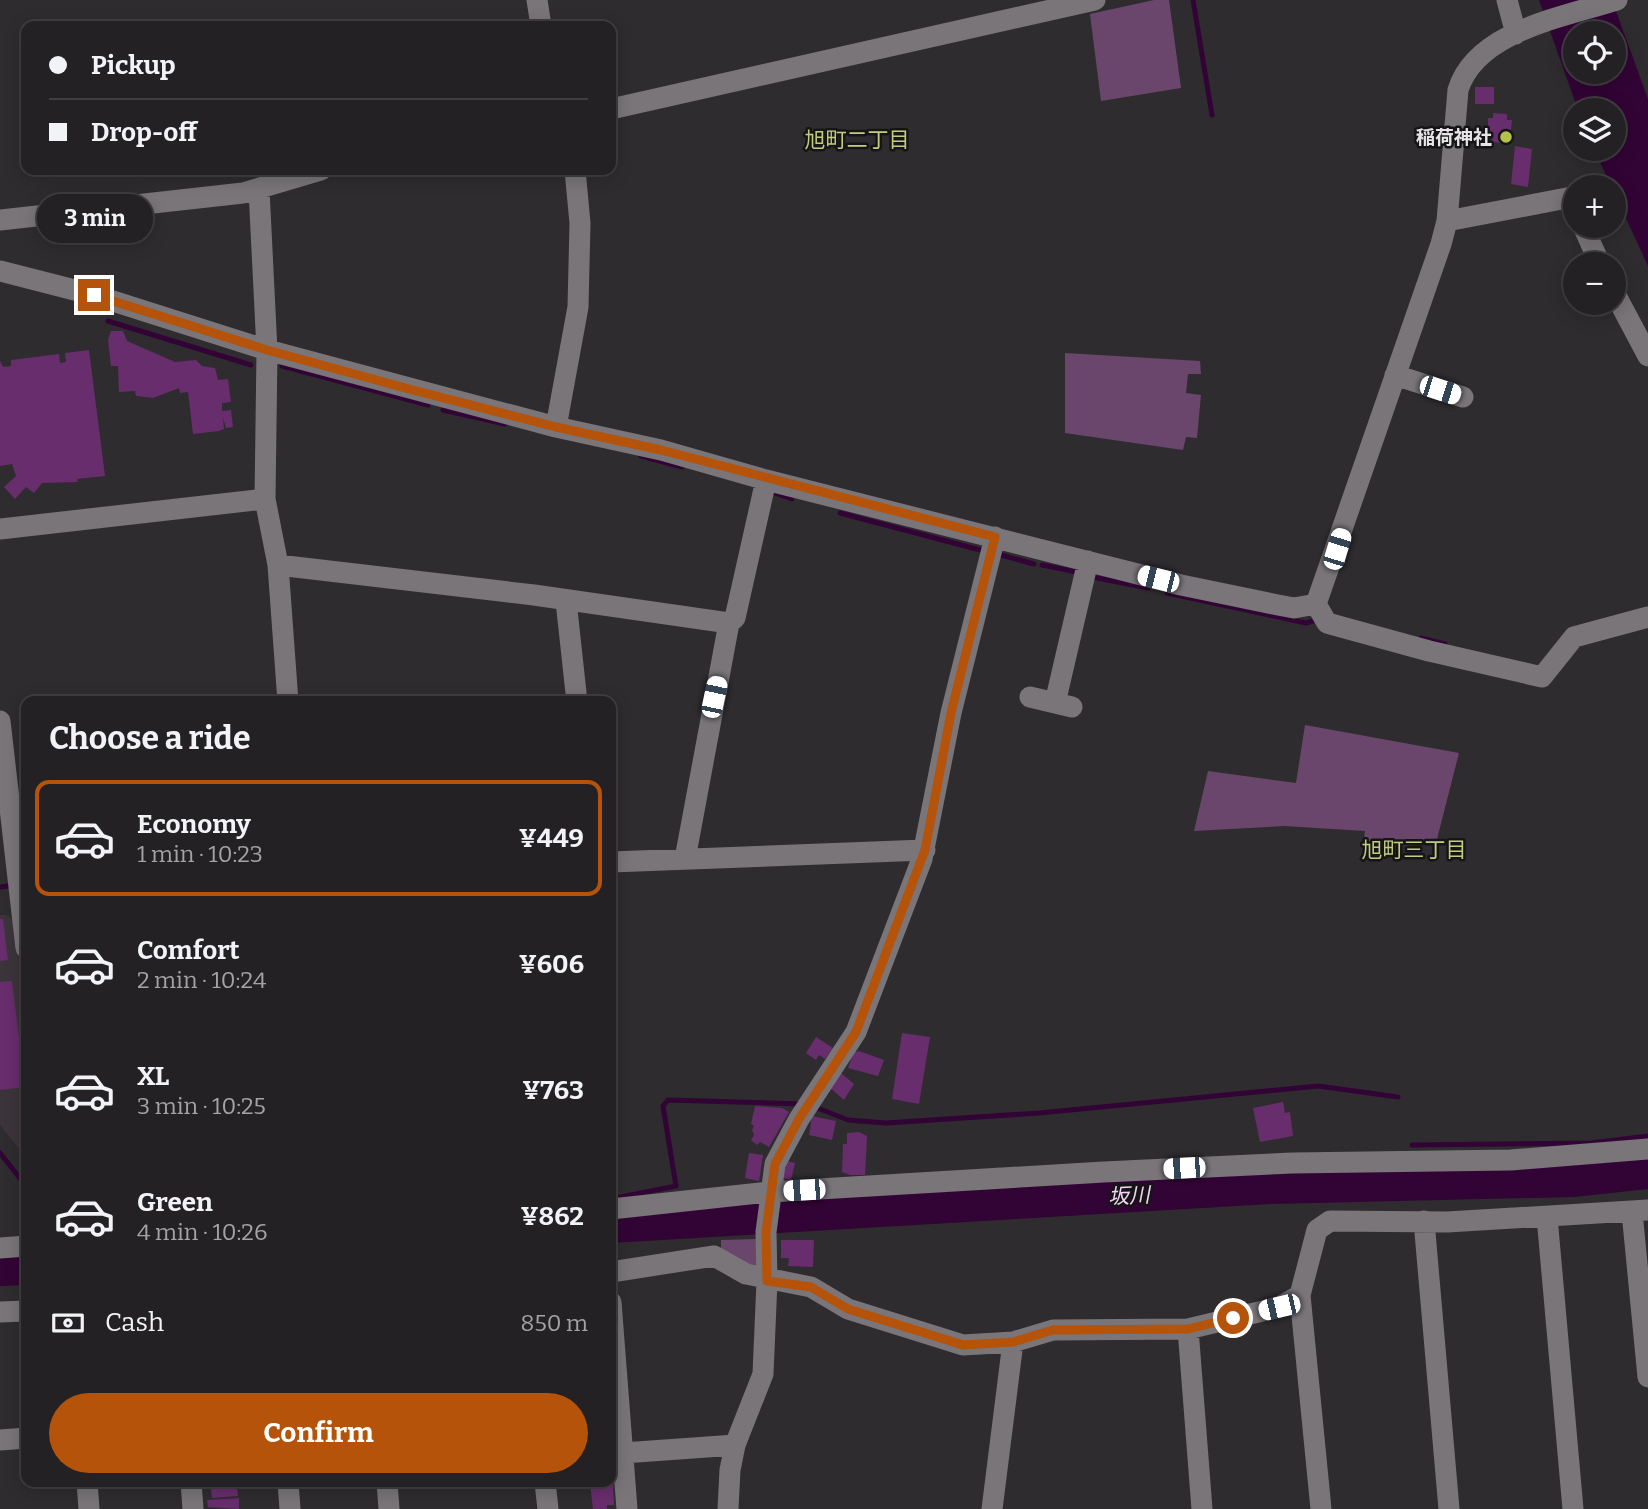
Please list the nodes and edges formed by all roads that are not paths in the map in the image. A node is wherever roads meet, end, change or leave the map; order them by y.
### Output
1 (537, 0) edge
2 (1095, 0) edge
3 (1507, 0) edge
4 (1617, 0) edge
5 (540, 21) edge
6 (1520, 32) junction
7 (616, 108) edge
8 (305, 175) edge
9 (575, 175) edge
10 (258, 190) junction
11 (1563, 199) edge
12 (0, 220) edge
13 (1447, 221) junction
14 (0, 271) edge
15 (1626, 315) edge
16 (267, 350) junction
17 (1648, 356) edge
18 (1395, 375) junction
19 (1463, 397) dead end
20 (556, 427) junction
21 (766, 480) junction
22 (265, 499) junction
23 (0, 529) edge
24 (995, 537) junction
25 (1088, 561) junction
26 (278, 565) junction
27 (566, 601) junction
28 (1316, 604) junction
29 (1648, 617) edge
30 (729, 623) junction
31 (288, 696) edge
32 (577, 696) edge
33 (1030, 697) dead end
34 (0, 721) edge
35 (925, 850) junction
36 (685, 859) junction
37 (616, 862) edge
38 (16, 902) edge
39 (21, 925) edge
40 (1648, 1149) edge
41 (769, 1194) junction
42 (616, 1209) edge
43 (1640, 1211) edge
44 (1547, 1217) junction
45 (1424, 1221) junction
46 (21, 1246) edge
47 (0, 1248) edge
48 (616, 1271) edge
49 (767, 1281) junction
50 (1300, 1295) junction
51 (21, 1311) edge
52 (0, 1312) edge
53 (1188, 1329) junction
54 (1013, 1342) junction
55 (616, 1365) edge
56 (1648, 1377) edge
57 (21, 1438) edge
58 (0, 1440) edge
59 (736, 1444) junction
60 (623, 1453) junction
61 (87, 1487) edge
62 (191, 1487) edge
63 (288, 1487) edge
64 (387, 1487) edge
65 (546, 1487) edge
66 (89, 1509) edge
67 (193, 1509) edge
68 (290, 1509) edge
69 (389, 1509) edge
70 (548, 1509) edge
71 (627, 1509) edge
72 (728, 1509) edge
73 (992, 1509) edge
74 (1202, 1509) edge
75 (1321, 1509) edge
76 (1449, 1509) edge
77 (1573, 1509) edge

1 - 5 street
2 - 7 street
3 - 6 street
4 - 6 street
6 - 13 street
8 - 10 street
9 - 20 street
10 - 12 street
10 - 16 street
11 - 13 street
13 - 18 street
14 - 16 street
15 - 17 street
16 - 20 street
16 - 22 street
18 - 19 street
18 - 28 street
20 - 21 street
21 - 24 street
21 - 30 street
22 - 23 street
22 - 26 street
24 - 25 street
24 - 35 street
25 - 28 street
25 - 33 street
26 - 27 street
26 - 31 street
27 - 30 street
27 - 32 street
28 - 29 street
30 - 36 street
34 - 38 street
35 - 36 street
35 - 41 street
36 - 37 street
38 - 39 street
40 - 41 street
41 - 42 street
41 - 49 street
43 - 44 street
43 - 56 street
44 - 45 street
44 - 77 street
45 - 50 street
45 - 76 street
46 - 47 street
48 - 49 street
49 - 54 street
49 - 59 street
50 - 53 street
50 - 75 street
51 - 52 street
53 - 54 street
53 - 74 street
54 - 73 street
55 - 60 street
57 - 58 street
59 - 60 street
59 - 72 street
60 - 71 street
61 - 66 street
62 - 67 street
63 - 68 street
64 - 69 street
65 - 70 street

